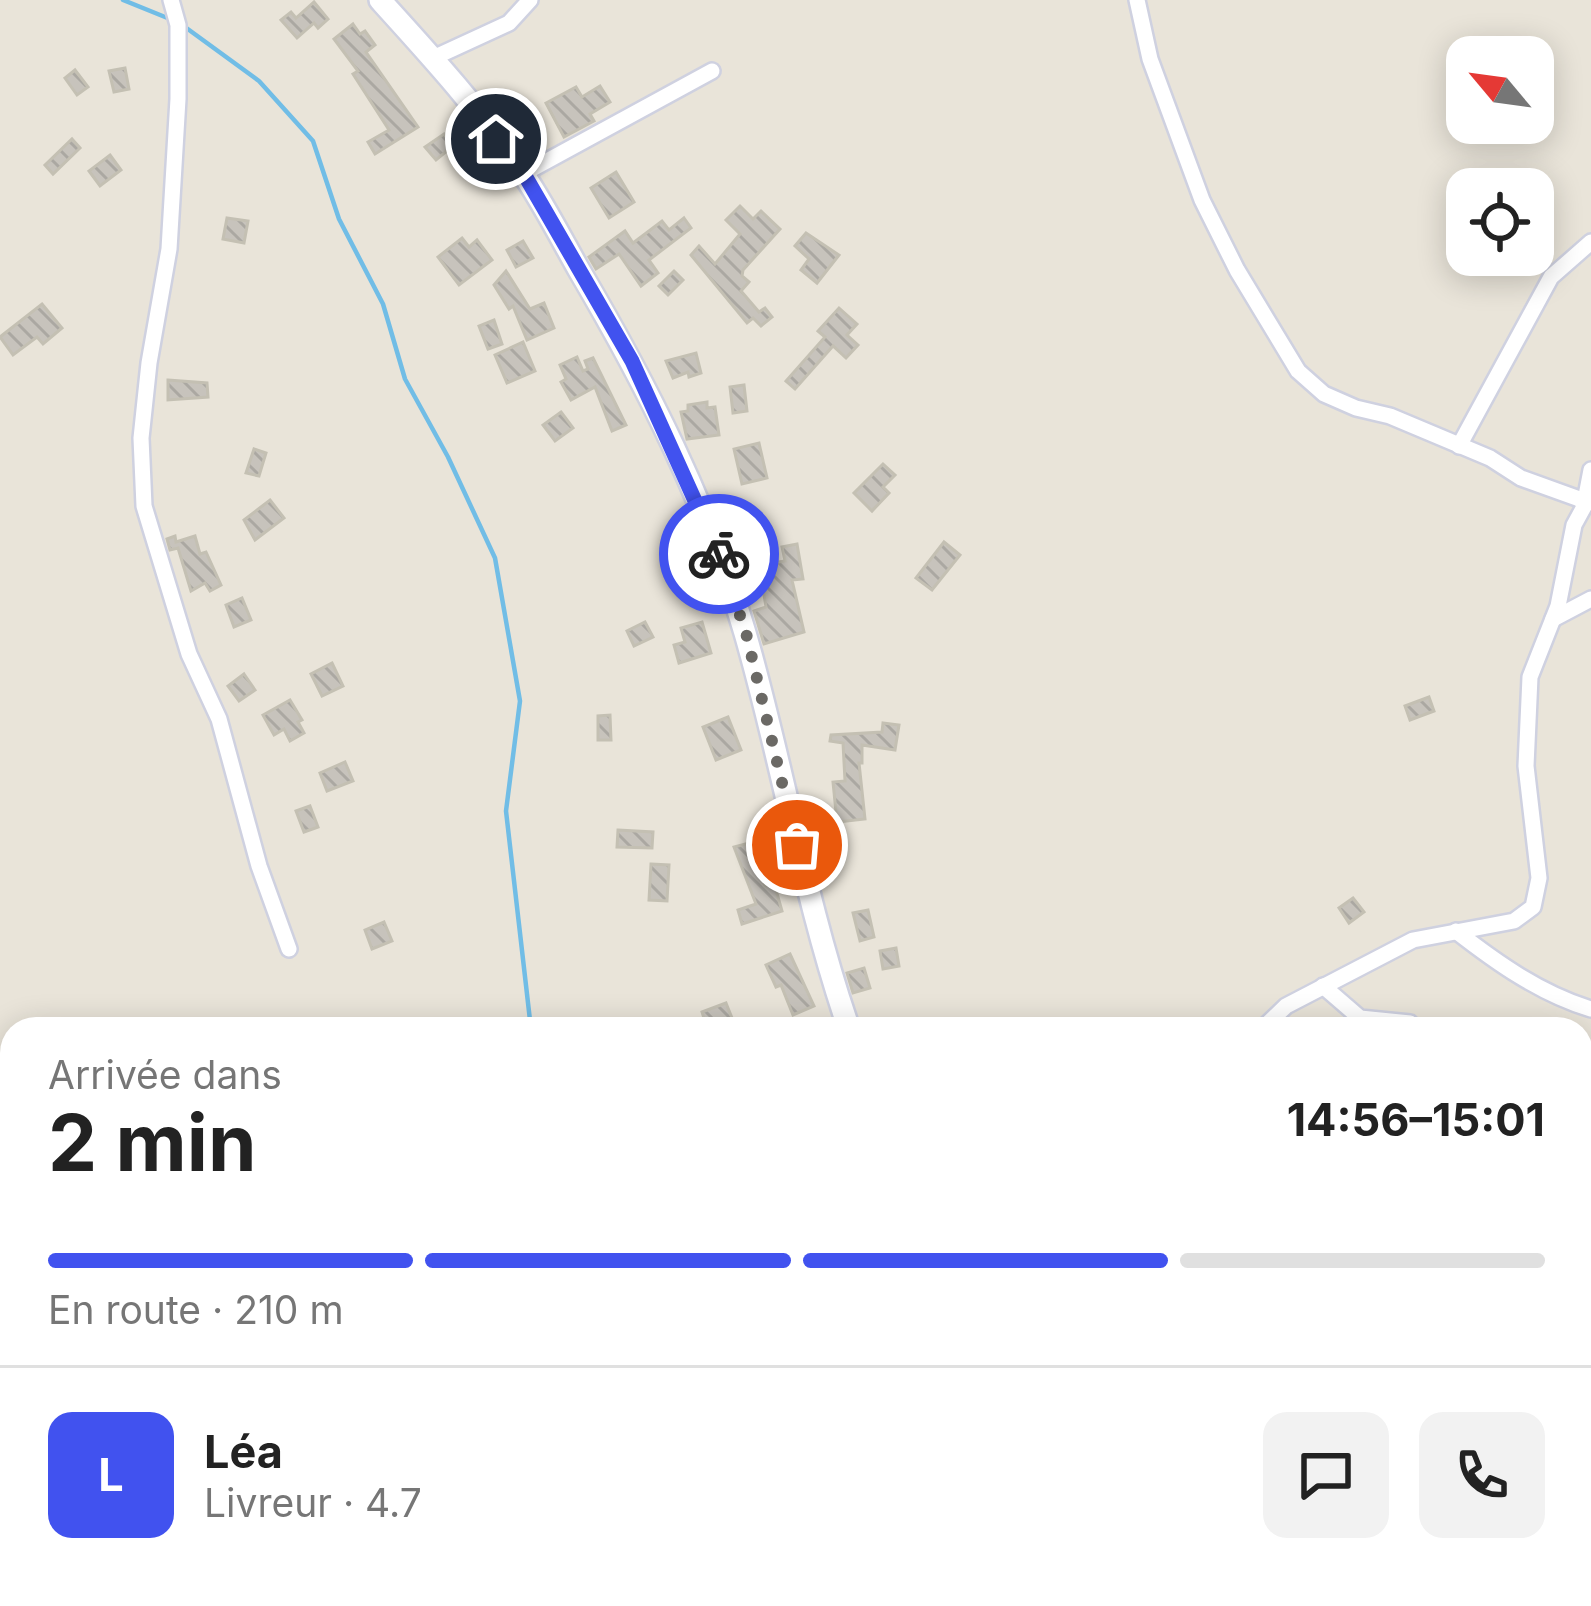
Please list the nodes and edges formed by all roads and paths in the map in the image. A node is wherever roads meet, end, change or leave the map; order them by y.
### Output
1 (171, 0) edge
2 (380, 0) edge
3 (530, 0) edge
4 (1137, 0) edge
5 (434, 58) junction
6 (712, 71) dead end
7 (524, 174) junction
8 (1591, 242) edge
9 (1459, 446) junction
10 (1591, 470) edge
11 (1589, 498) edge
12 (1591, 598) edge
13 (1553, 619) junction
14 (1456, 931) junction
15 (289, 949) dead end
16 (1323, 986) junction
17 (1591, 1009) edge
18 (845, 1017) edge
19 (1275, 1017) edge
20 (1359, 1017) edge

1 - 15 street
2 - 5 street
3 - 5 street
4 - 9 street
5 - 7 street
6 - 7 street
7 - 18 street
8 - 9 street
9 - 11 street
10 - 11 street
11 - 13 street
12 - 13 street
13 - 14 street
14 - 16 street
14 - 17 street
16 - 19 street
16 - 20 street

